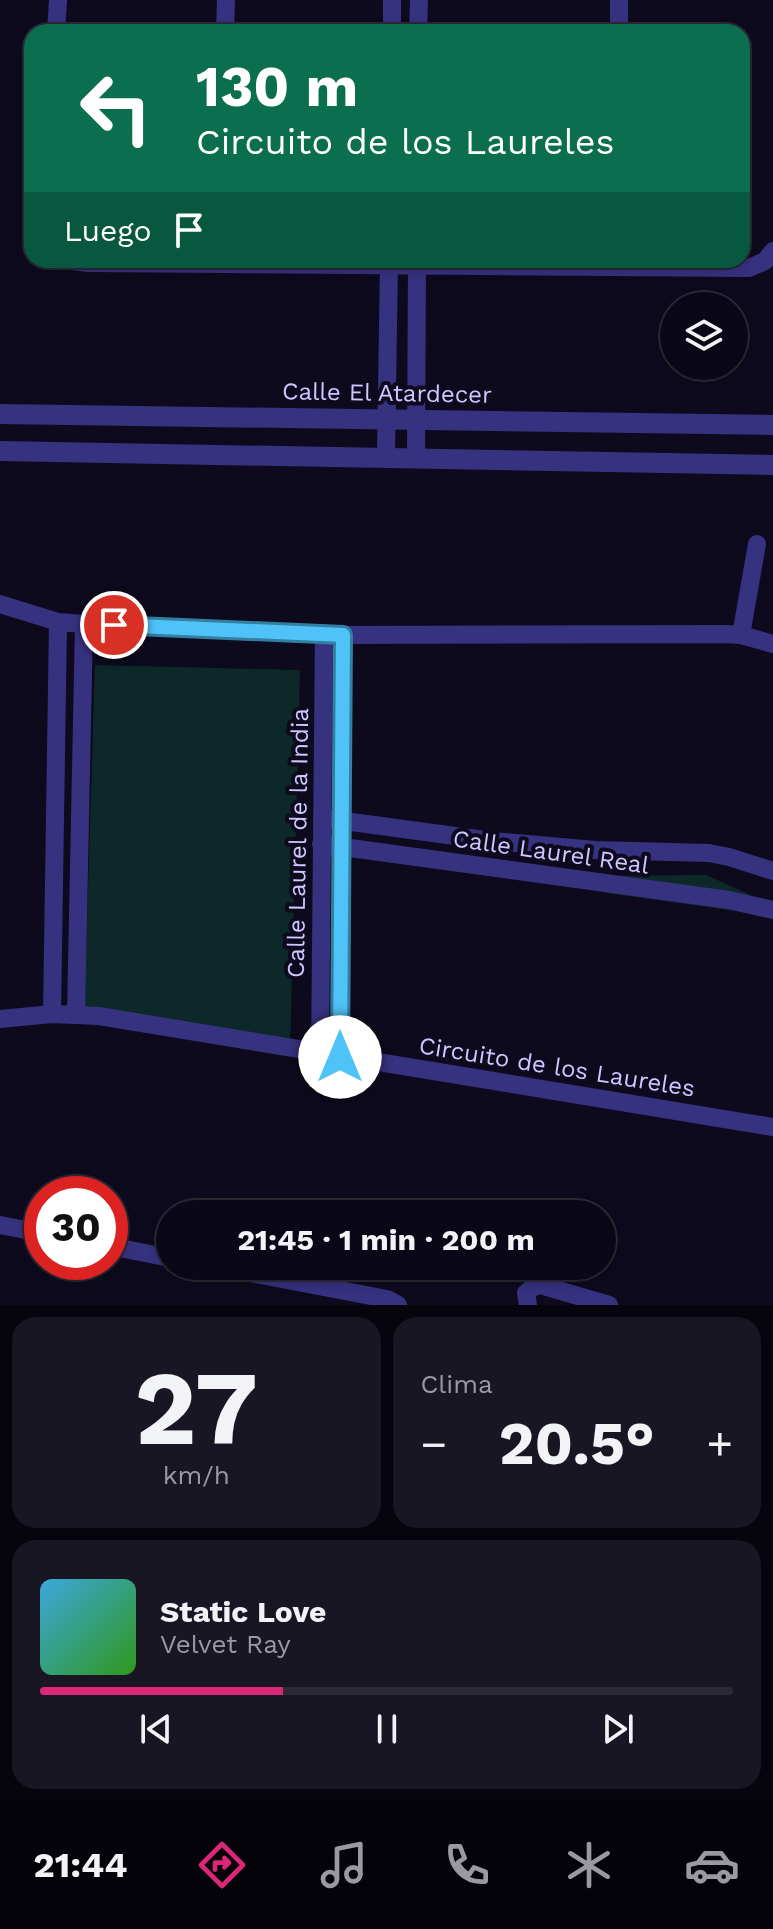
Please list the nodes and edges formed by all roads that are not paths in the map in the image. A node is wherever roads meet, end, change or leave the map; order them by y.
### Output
1 (58, 0) edge
2 (226, 0) edge
3 (392, 0) edge
4 (419, 0) edge
5 (619, 0) edge
6 (56, 24) edge
7 (225, 24) edge
8 (392, 24) edge
9 (418, 24) edge
10 (619, 24) edge
11 (773, 251) edge
12 (389, 268) edge
13 (417, 268) edge
14 (750, 268) edge
15 (0, 414) edge
16 (387, 419) junction
17 (416, 420) junction
18 (773, 425) edge
19 (0, 451) edge
20 (386, 457) junction
21 (416, 458) junction
22 (773, 465) edge
23 (757, 544) dead end
24 (0, 604) edge
25 (58, 622) junction
26 (84, 624) junction
27 (324, 633) junction
28 (343, 635) junction
29 (741, 635) junction
30 (773, 644) edge
31 (322, 818) junction
32 (56, 819) junction
33 (342, 820) junction
34 (80, 821) junction
35 (321, 844) junction
36 (341, 847) junction
37 (595, 850) junction
38 (773, 871) edge
39 (593, 882) junction
40 (773, 910) edge
41 (52, 1014) junction
42 (76, 1014) junction
43 (0, 1019) edge
44 (320, 1053) junction
45 (340, 1057) junction
46 (773, 1127) edge
47 (0, 1225) edge
48 (24, 1230) edge
49 (128, 1250) edge
50 (156, 1255) edge
51 (287, 1280) edge
52 (398, 1305) edge
53 (528, 1305) edge
54 (609, 1305) edge

1 - 6 street
2 - 7 street
3 - 8 street
4 - 9 street
5 - 10 street
11 - 14 street
12 - 16 street
13 - 17 street
15 - 16 street, Calle El Atardecer
16 - 17 street, Calle El Atardecer
16 - 20 street
17 - 18 street, Calle El Atardecer
17 - 21 street
19 - 20 street
20 - 21 street
21 - 22 street
23 - 29 street
24 - 25 street
25 - 26 street
25 - 32 street
26 - 27 street
26 - 34 street
27 - 28 street
27 - 31 street, Calle Laurel de la India
28 - 29 street
28 - 33 street, Calle Laurel de la India
29 - 30 street
31 - 33 street, Calle Laurel Real
31 - 35 street, Calle Laurel de la India
32 - 34 street
32 - 41 street
33 - 36 street, Calle Laurel de la India
33 - 37 street, Calle Laurel Real
34 - 42 street
35 - 36 street, Calle Laurel Real
35 - 44 street, Calle Laurel de la India
36 - 39 street, Calle Laurel Real
36 - 45 street, Calle Laurel de la India
37 - 38 street, Calle Laurel Real
37 - 39 street
39 - 40 street, Calle Laurel Real
41 - 42 street, Circuito de los Laureles
41 - 43 street, Circuito de los Laureles
42 - 44 street, Circuito de los Laureles
44 - 45 street, Circuito de los Laureles
45 - 46 street, Circuito de los Laureles
47 - 48 street
49 - 50 street
51 - 52 street
53 - 54 street

